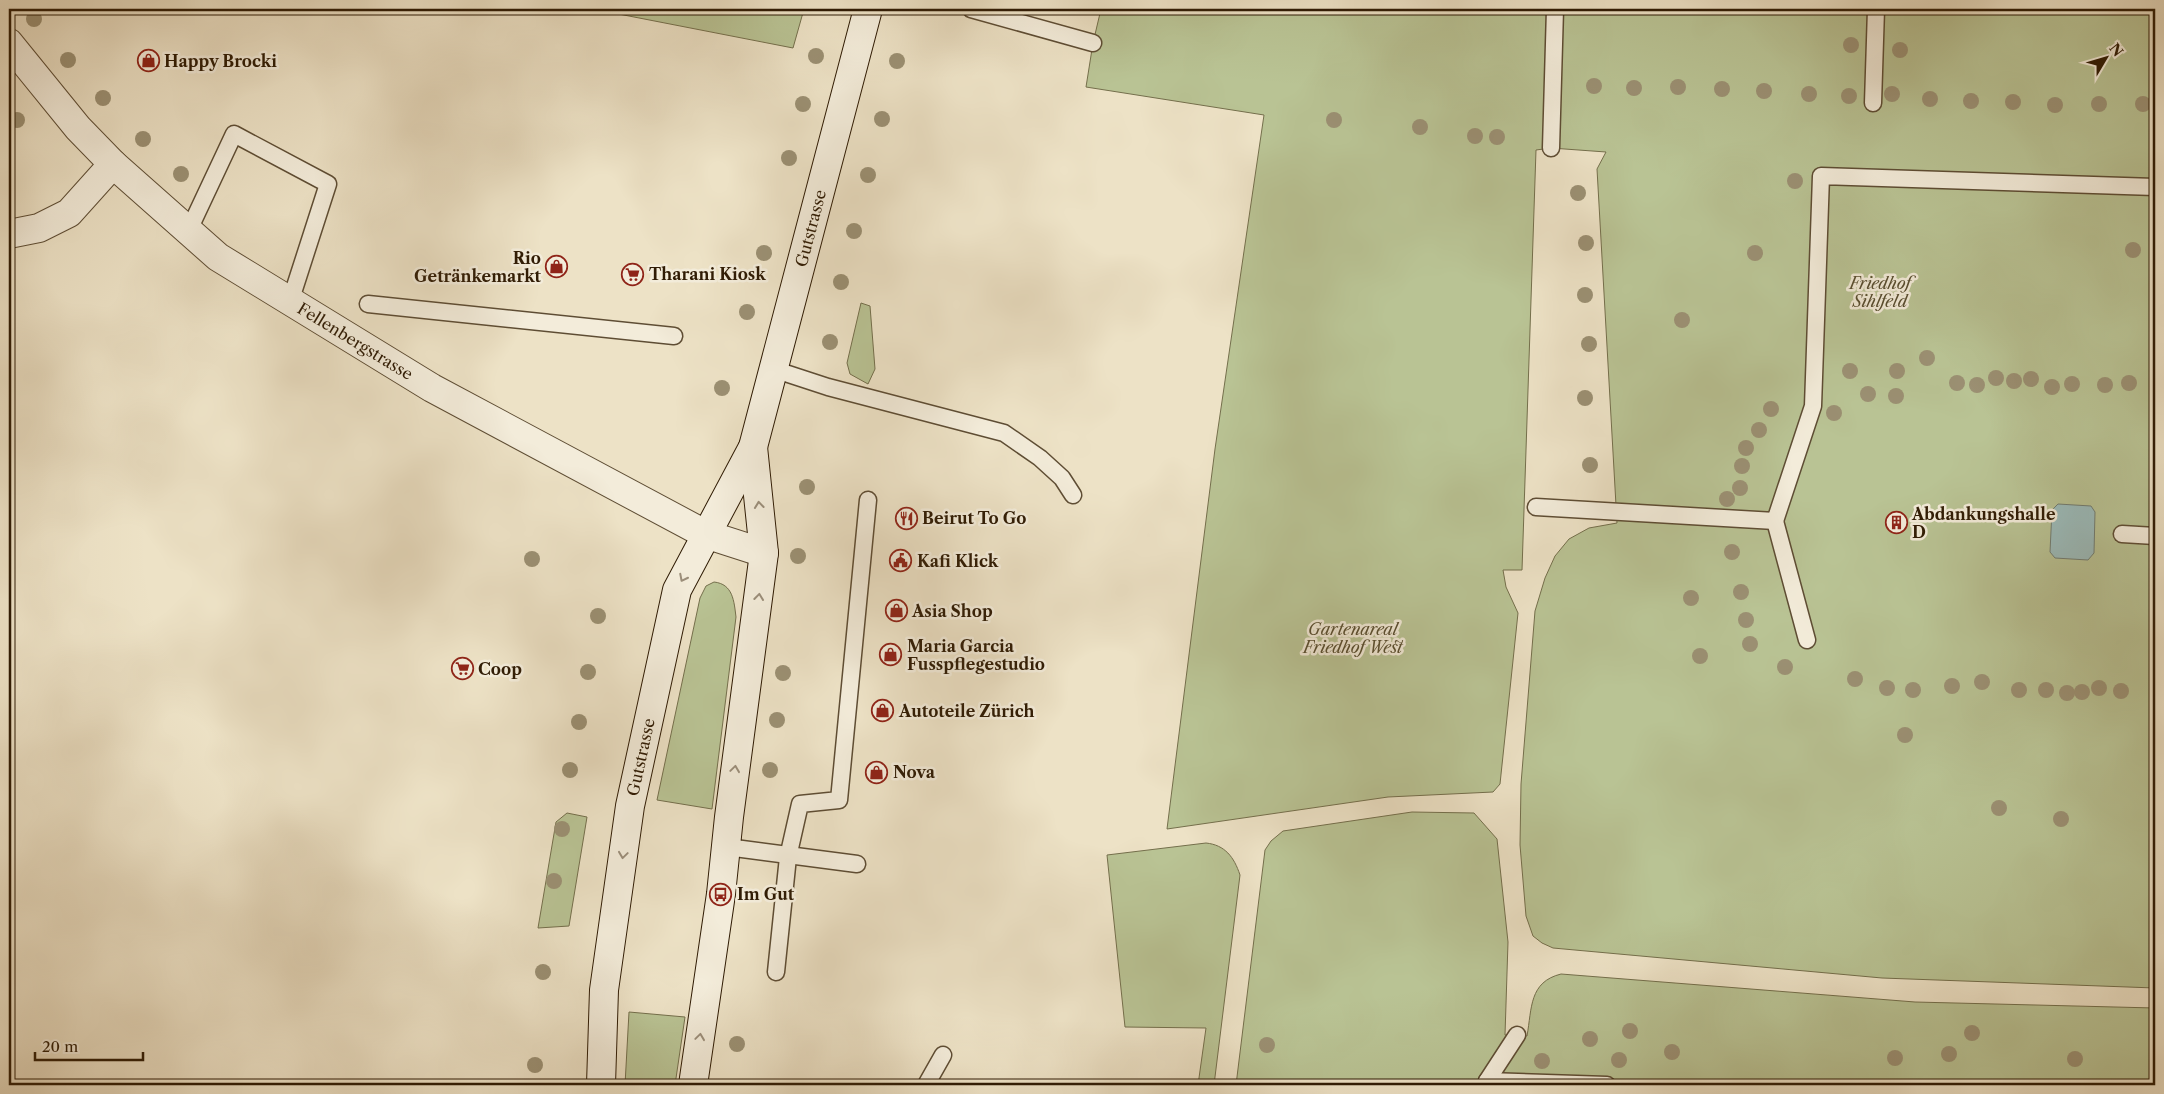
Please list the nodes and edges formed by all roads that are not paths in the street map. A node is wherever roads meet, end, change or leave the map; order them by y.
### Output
1 (868, 9) edge
2 (971, 9) edge
3 (1555, 9) edge
4 (1876, 9) edge
5 (9, 43) edge
6 (1093, 43) dead end
7 (1873, 103) dead end
8 (1551, 148) dead end
9 (114, 164) junction
10 (2155, 187) edge
11 (188, 232) junction
12 (9, 234) edge
13 (290, 302) junction
14 (368, 304) dead end
15 (674, 336) dead end
16 (773, 368) junction
17 (753, 447) junction
18 (1073, 495) dead end
19 (868, 500) dead end
20 (1536, 507) dead end
21 (1775, 521) junction
22 (705, 534) junction
23 (2122, 534) dead end
24 (2155, 536) edge
25 (764, 553) junction
26 (1807, 640) dead end
27 (727, 848) junction
28 (788, 857) junction
29 (857, 864) dead end
30 (776, 972) dead end
31 (1517, 1035) dead end
32 (943, 1055) dead end
33 (1487, 1083) edge
34 (601, 1085) edge
35 (693, 1085) edge
36 (926, 1085) edge
37 (1607, 1085) edge

1 - 16 main road, Gutstrasse
2 - 6 lane
3 - 8 lane
4 - 7 lane
5 - 9 main road, Fellenbergstrasse
9 - 11 main road, Fellenbergstrasse
9 - 12 main road
10 - 21 lane
11 - 13 main road, Fellenbergstrasse
11 - 13 lane
13 - 22 main road, Fellenbergstrasse
14 - 15 lane
16 - 17 main road, Gutstrasse
16 - 18 lane
17 - 22 main road, Gutstrasse
25 -> 17 main road, Gutstrasse
19 - 28 lane
20 - 21 lane
21 - 26 lane
22 - 25 main road, Fellenbergstrasse
22 -> 34 main road, Gutstrasse
23 - 24 lane
27 -> 25 main road, Gutstrasse
27 - 28 lane
35 -> 27 main road, Gutstrasse
28 - 29 lane
28 - 30 lane
31 - 33 lane
32 - 36 lane
33 - 37 lane

